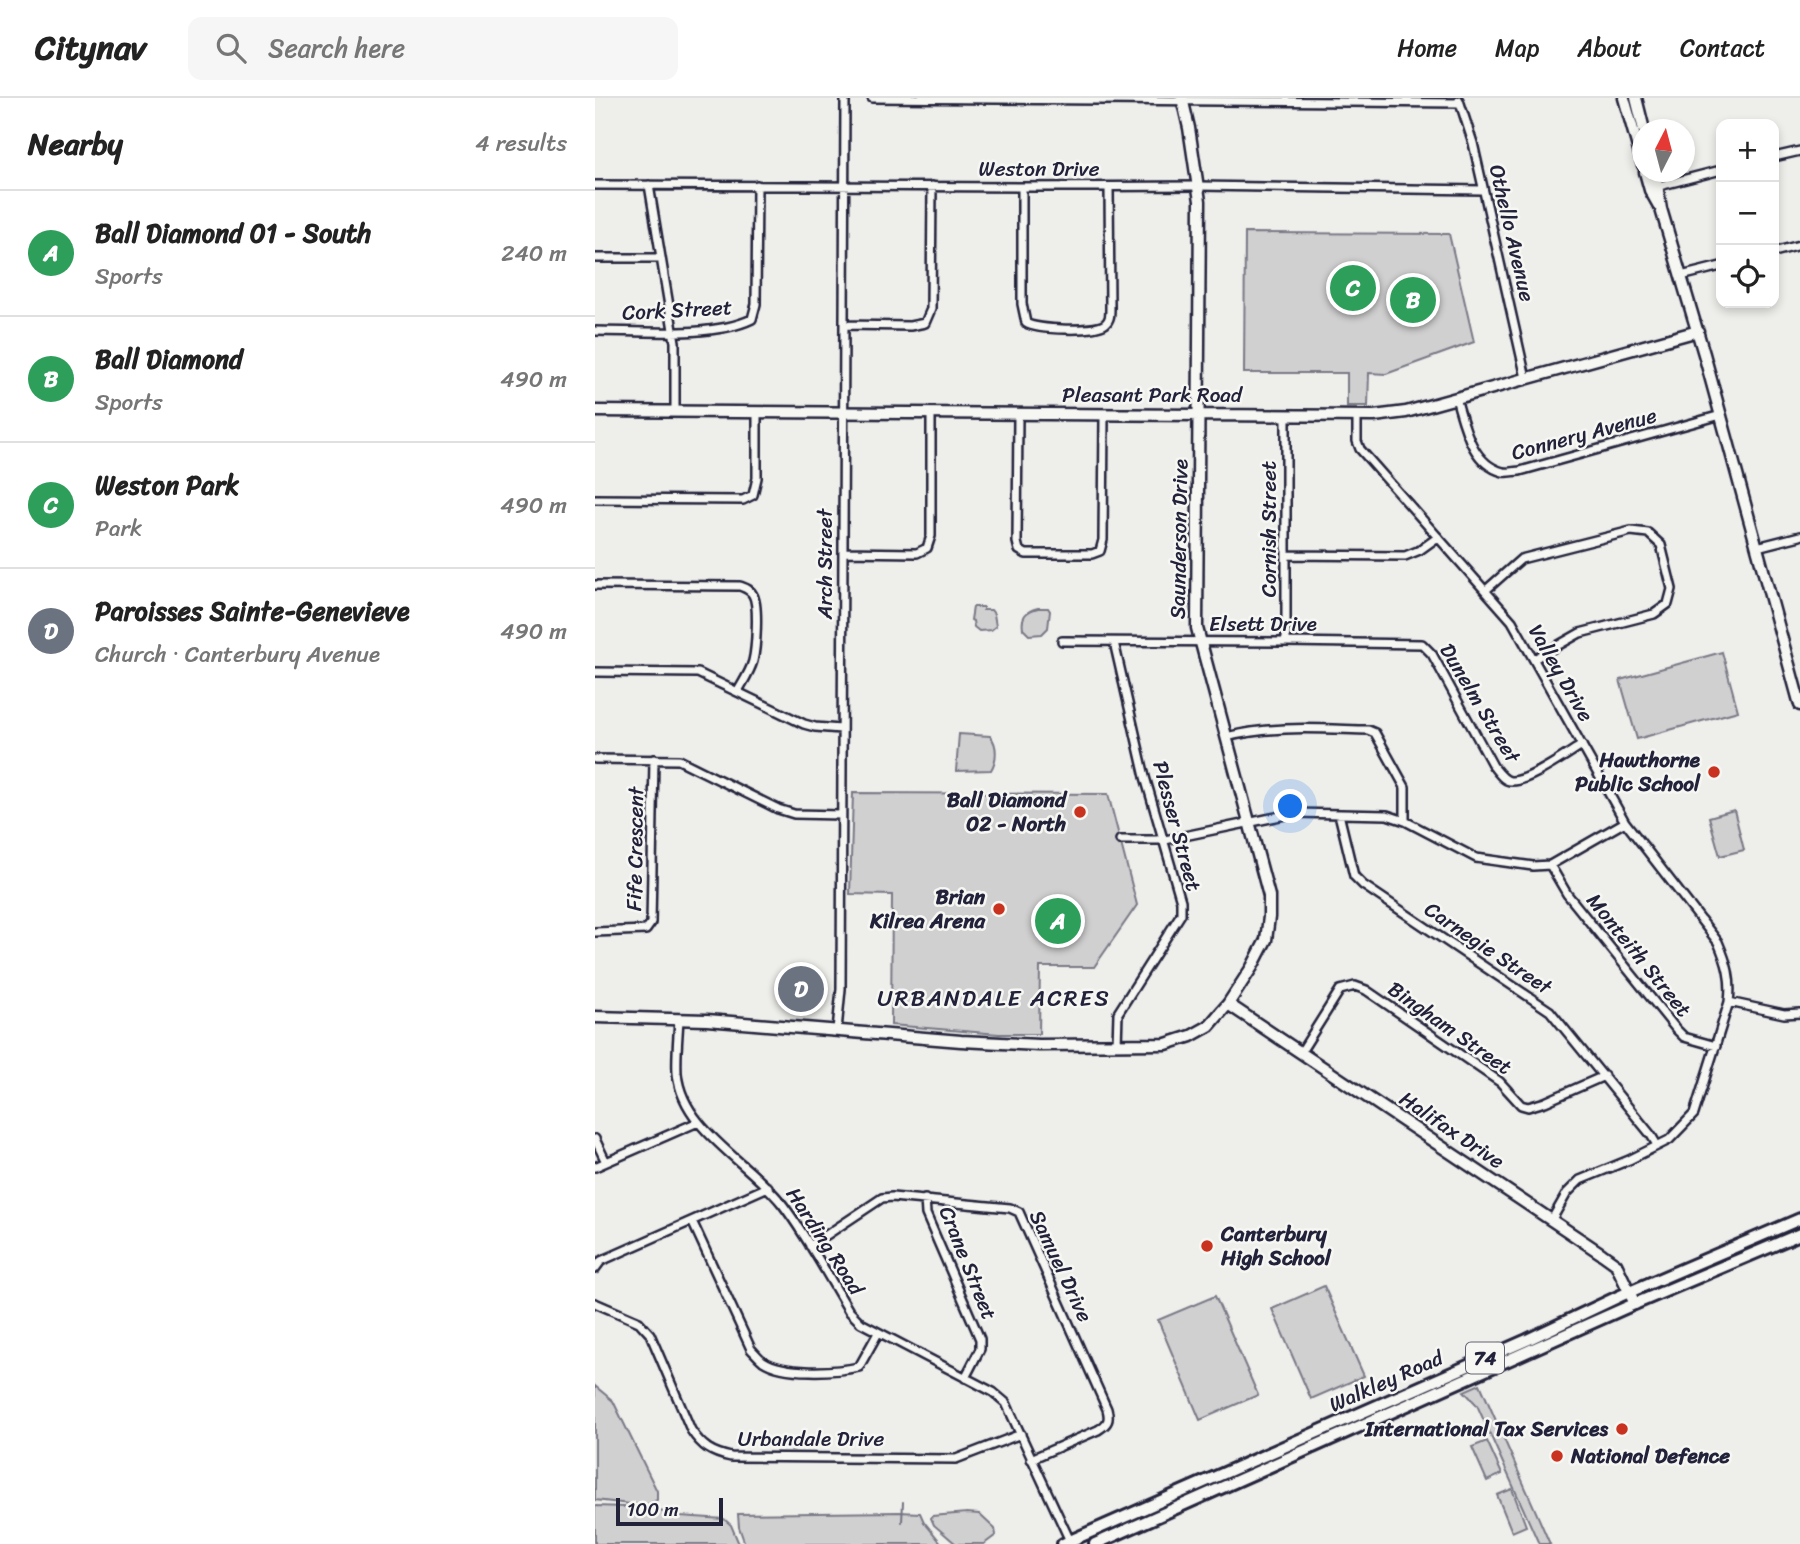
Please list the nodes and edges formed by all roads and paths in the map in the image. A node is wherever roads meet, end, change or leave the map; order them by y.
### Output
1 (845, 98) edge
2 (872, 98) edge
3 (1624, 98) edge
4 (1636, 98) edge
5 (1273, 99) edge
6 (1364, 99) edge
7 (1182, 100) edge
8 (1459, 100) edge
9 (1641, 119) edge
10 (1632, 126) edge
11 (1800, 151) edge
12 (1779, 156) edge
13 (1716, 171) edge
14 (1648, 182) edge
15 (1658, 182) edge
16 (595, 185) edge
17 (649, 185) junction
18 (757, 185) junction
19 (844, 186) junction
20 (932, 186) junction
21 (1199, 186) junction
22 (1022, 187) junction
23 (1109, 187) junction
24 (1659, 187) junction
25 (1483, 190) junction
26 (1661, 209) junction
27 (1800, 247) edge
28 (1779, 251) edge
29 (595, 258) edge
30 (660, 258) junction
31 (1716, 267) edge
32 (1681, 276) junction
33 (844, 325) junction
34 (595, 331) edge
35 (674, 331) junction
36 (1698, 331) junction
37 (1526, 378) junction
38 (1456, 398) junction
39 (595, 411) edge
40 (674, 411) junction
41 (757, 412) junction
42 (844, 413) junction
43 (931, 413) junction
44 (1018, 414) junction
45 (1200, 414) junction
46 (1104, 415) junction
47 (1721, 415) junction
48 (1286, 416) junction
49 (1357, 416) junction
50 (595, 499) edge
51 (1800, 536) edge
52 (1438, 537) junction
53 (1757, 547) junction
54 (843, 552) junction
55 (1287, 555) junction
56 (595, 585) edge
57 (1486, 590) junction
58 (1062, 641) dead end
59 (1114, 642) junction
60 (1200, 642) junction
61 (1286, 642) junction
62 (1422, 644) joint
63 (1534, 659) junction
64 (595, 671) edge
65 (738, 691) junction
66 (1800, 705) edge
67 (841, 729) junction
68 (1226, 737) junction
69 (1582, 745) junction
70 (595, 759) edge
71 (654, 759) junction
72 (1339, 814) junction
73 (841, 815) junction
74 (1405, 821) junction
75 (1625, 822) junction
76 (1249, 823) junction
77 (1120, 840) dead end
78 (1165, 840) junction
79 (1550, 865) junction
80 (595, 932) edge
81 (1729, 1002) junction
82 (1228, 1004) junction
83 (1800, 1013) edge
84 (595, 1017) edge
85 (679, 1019) junction
86 (837, 1030) junction
87 (1117, 1045) junction
88 (1716, 1046) junction
89 (1301, 1052) junction
90 (1604, 1076) junction
91 (698, 1122) junction
92 (595, 1139) edge
93 (1657, 1145) junction
94 (606, 1162) junction
95 (595, 1167) edge
96 (768, 1187) junction
97 (925, 1199) junction
98 (1800, 1219) edge
99 (692, 1221) junction
100 (1551, 1221) junction
101 (1800, 1234) edge
102 (810, 1246) junction
103 (595, 1269) edge
104 (1633, 1299) junction
105 (595, 1303) edge
106 (878, 1333) junction
107 (1528, 1340) junction
108 (1533, 1351) junction
109 (1470, 1365) junction
110 (1477, 1376) junction
111 (965, 1378) junction
112 (1339, 1423) junction
113 (1021, 1434) junction
114 (1344, 1434) junction
115 (1031, 1459) junction
116 (1215, 1478) junction
117 (1221, 1489) junction
118 (1102, 1527) junction
119 (1108, 1539) junction
120 (1068, 1543) edge
121 (1095, 1544) edge

1 - 19 street, Arch Street
2 - 7 street
3 - 10 street
4 - 9 street
5 - 6 street
5 - 7 street
6 - 8 street
7 - 21 street, Saunderson Drive
8 - 25 street, Othello Avenue
11 - 12 street
13 - 24 street
14 - 26 street
15 - 24 street
16 - 17 street, Weston Drive
17 - 18 street, Weston Drive
17 - 30 street
18 - 19 street, Weston Drive
18 - 35 street, Cork Street
19 - 20 street, Weston Drive
19 - 33 street, Arch Street
20 - 22 street, Weston Drive
20 - 33 street
21 - 23 street, Weston Drive
21 - 25 street, Weston Drive
21 - 45 street, Saunderson Drive
22 - 23 street, Weston Drive
22 - 23 street
24 - 26 street
25 - 37 street, Othello Avenue
26 - 32 street
27 - 28 street
29 - 30 street
30 - 35 street
31 - 32 street
32 - 36 street
33 - 42 street, Arch Street
34 - 35 street, Cork Street
35 - 40 street
36 - 37 street, Pleasant Park Road
36 - 47 street
37 - 38 street, Pleasant Park Road
38 - 47 street, Connery Avenue
38 - 49 street, Pleasant Park Road
39 - 40 street, Pleasant Park Road
40 - 41 street, Pleasant Park Road
41 - 42 street, Pleasant Park Road
41 - 50 street
42 - 43 street, Pleasant Park Road
42 - 54 street, Arch Street
43 - 44 street, Pleasant Park Road
43 - 54 street
44 - 46 street, Pleasant Park Road
44 - 46 street
45 - 46 street, Pleasant Park Road
45 - 48 street, Pleasant Park Road
45 - 60 street, Saunderson Drive
47 - 53 street
48 - 49 street, Pleasant Park Road
48 - 55 street, Cornish Street
49 - 52 street, Valley Drive
51 - 53 street
52 - 55 street
52 - 57 street, Valley Drive
53 - 66 street
54 - 67 street, Arch Street
55 - 61 street, Cornish Street
56 - 65 street
57 - 63 street, Valley Drive
57 - 63 street
58 - 59 street, Elsett Drive
59 - 60 street, Elsett Drive
59 - 78 street, Plesser Street
60 - 61 street, Elsett Drive
60 - 68 street, Saunderson Drive
61 - 62 street, Elsett Drive
62 - 69 street, Dunelm Street
63 - 69 street, Valley Drive
64 - 65 street
65 - 67 street
67 - 73 street, Arch Street
68 - 74 street
68 - 76 street, Saunderson Drive
69 - 75 street, Valley Drive
70 - 71 street
71 - 73 street
71 - 80 street, Fife Crescent
72 - 74 street
72 - 76 street
72 - 90 street, Carnegie Street
73 - 86 street, Arch Street
74 - 79 street
75 - 79 street
75 - 81 street, Valley Drive
76 - 78 street
76 - 82 street, Saunderson Drive
77 - 78 street
78 - 87 street, Plesser Street
79 - 88 street, Monteith Street
81 - 83 street
81 - 88 street, Valley Drive
82 - 87 street, Saunderson Drive
82 - 89 street, Halifax Drive
84 - 85 street, Saunderson Drive
85 - 86 street, Saunderson Drive
85 - 91 street, Harding Road
86 - 87 street, Saunderson Drive
88 - 93 street, Valley Drive
89 - 90 street, Bingham Street
89 - 100 street, Halifax Drive
90 - 93 street, Carnegie Street
91 - 94 street
91 - 96 street, Harding Road
92 - 94 street
93 - 100 street, Valley Drive
94 - 95 street
96 - 99 street
96 - 102 street, Harding Road
97 - 102 street, Samuel Drive
97 - 111 street, Crane Street
97 - 115 street, Samuel Drive
98 - 104 main road, Walkley Road / 74
99 - 103 street
99 - 106 street
100 - 104 street, Halifax Drive
101 - 104 main road, Walkley Road / 74
102 - 106 street, Harding Road
104 - 107 main road, Walkley Road / 74
104 - 108 main road, Walkley Road / 74
105 - 113 street, Urbandale Drive
106 - 111 street, Harding Road
107 - 108 main road
107 - 109 main road, Walkley Road / 74
108 - 110 main road, Walkley Road / 74
109 - 110 main road
109 - 112 main road, Walkley Road / 74
110 - 114 main road, Walkley Road / 74
111 - 113 street, Harding Road
112 - 114 main road
112 - 116 main road, Walkley Road / 74
113 - 115 street, Harding Road
114 - 117 main road, Walkley Road / 74
115 - 120 street, Harding Road
116 - 117 main road
116 - 118 main road, Walkley Road / 74
117 - 119 main road, Walkley Road / 74
118 - 119 main road
118 - 120 main road, Walkley Road / 74
119 - 121 main road, Walkley Road / 74

